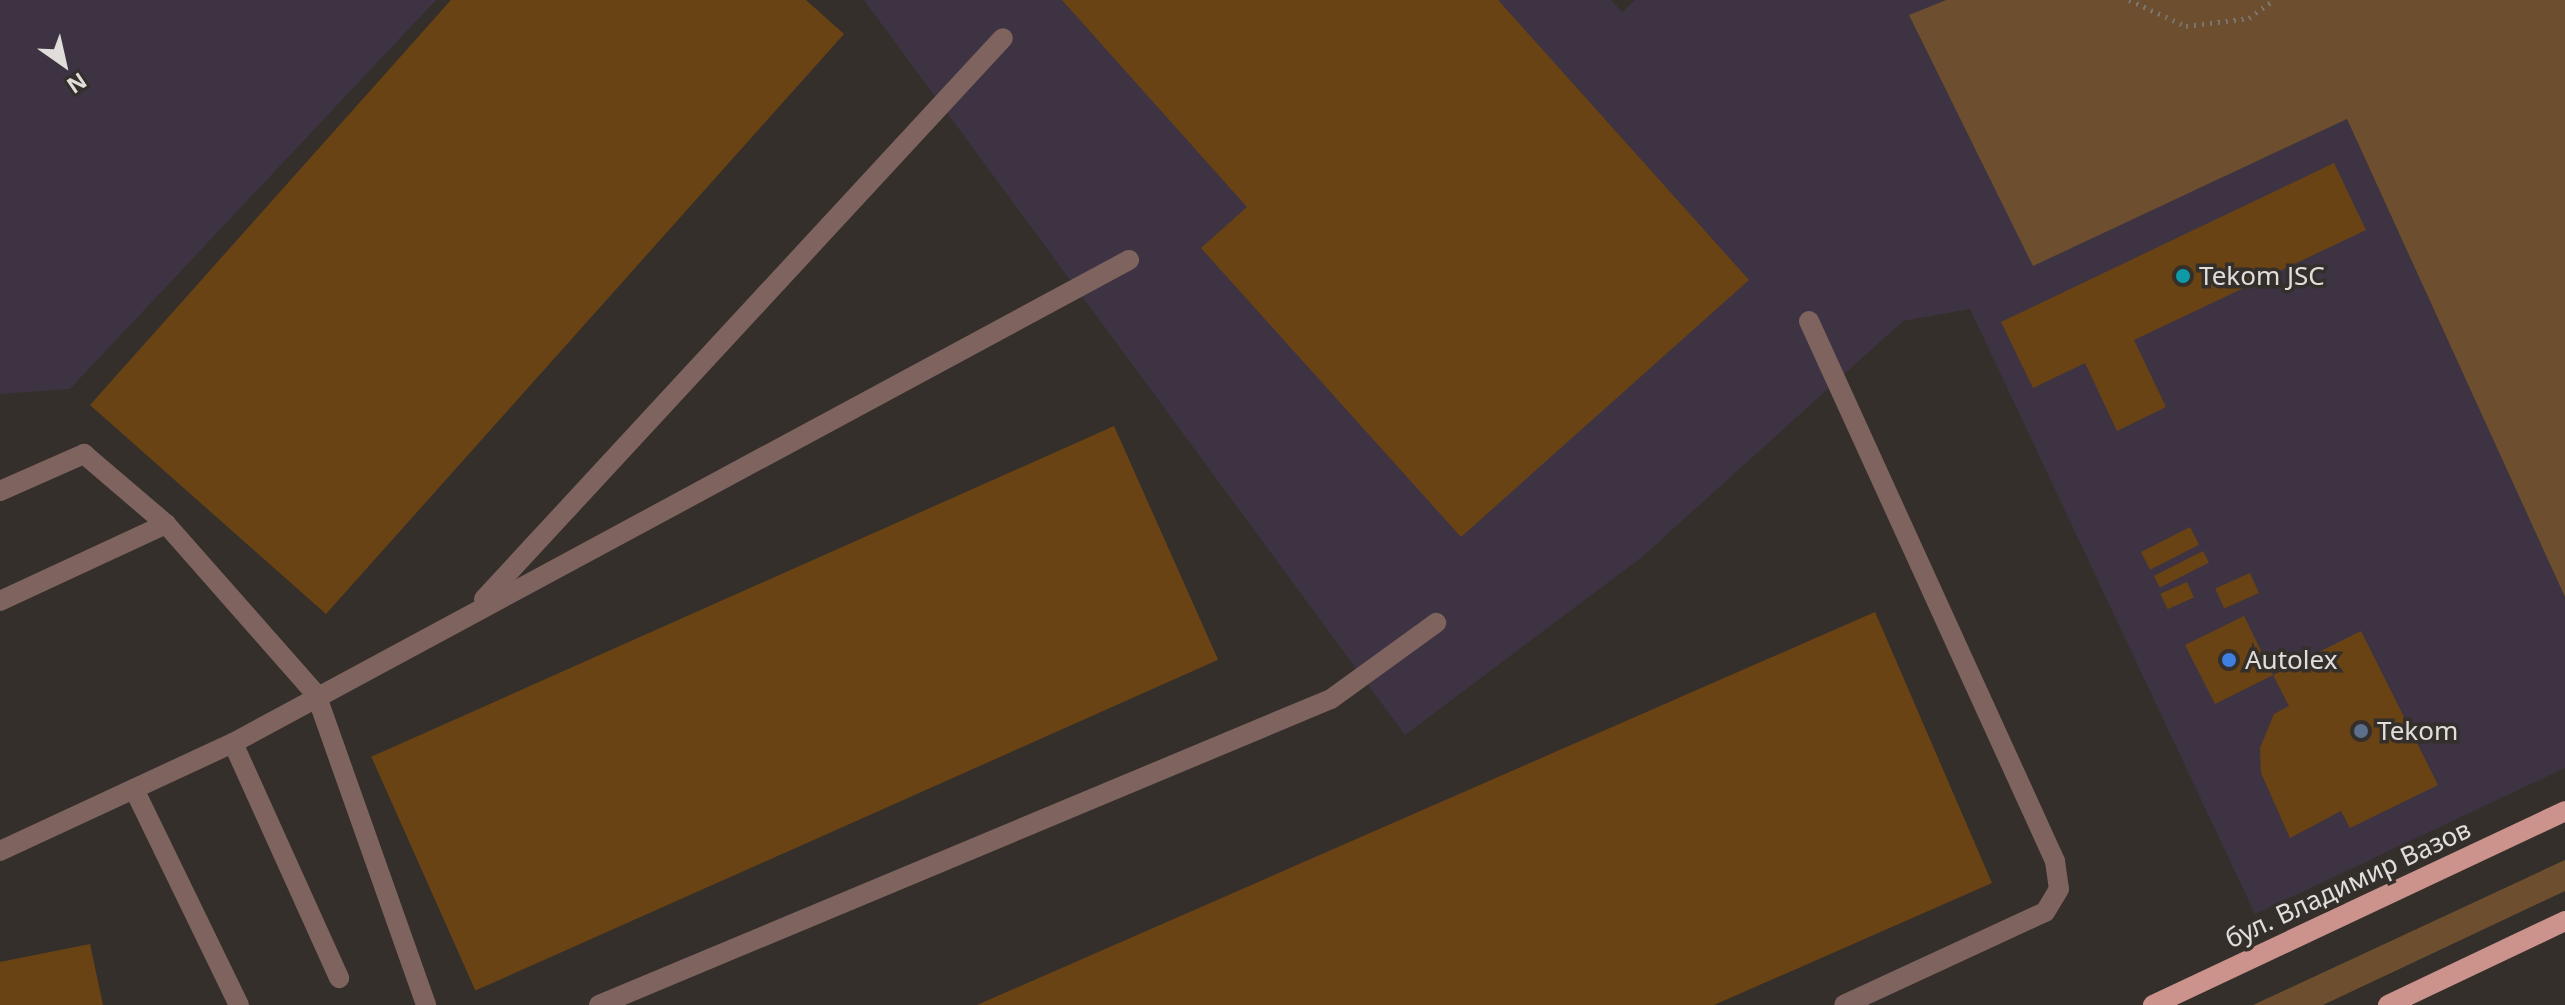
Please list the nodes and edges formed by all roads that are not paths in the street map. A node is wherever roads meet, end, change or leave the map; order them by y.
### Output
1 (1003, 38) dead end
2 (1129, 260) dead end
3 (1809, 321) dead end
4 (0, 491) edge
5 (166, 524) junction
6 (0, 601) edge
7 (474, 610) junction
8 (1436, 623) dead end
9 (316, 694) junction
10 (233, 743) junction
11 (134, 789) junction
12 (2565, 811) edge
13 (0, 851) edge
14 (2565, 921) edge
15 (339, 978) dead end
16 (239, 1005) edge
17 (426, 1005) edge
18 (599, 1005) edge
19 (1844, 1005) edge
20 (2153, 1005) edge
21 (2388, 1005) edge

1 - 7 lane
2 - 7 lane
3 - 19 lane
4 - 5 lane
5 - 6 lane
5 - 9 lane
7 - 9 lane
8 - 18 lane
9 - 10 lane
9 - 17 lane
10 - 11 lane
10 - 15 lane
11 - 13 lane
11 - 16 lane
12 - 20 main road, бул. Владимир Вазов
14 - 21 main road

